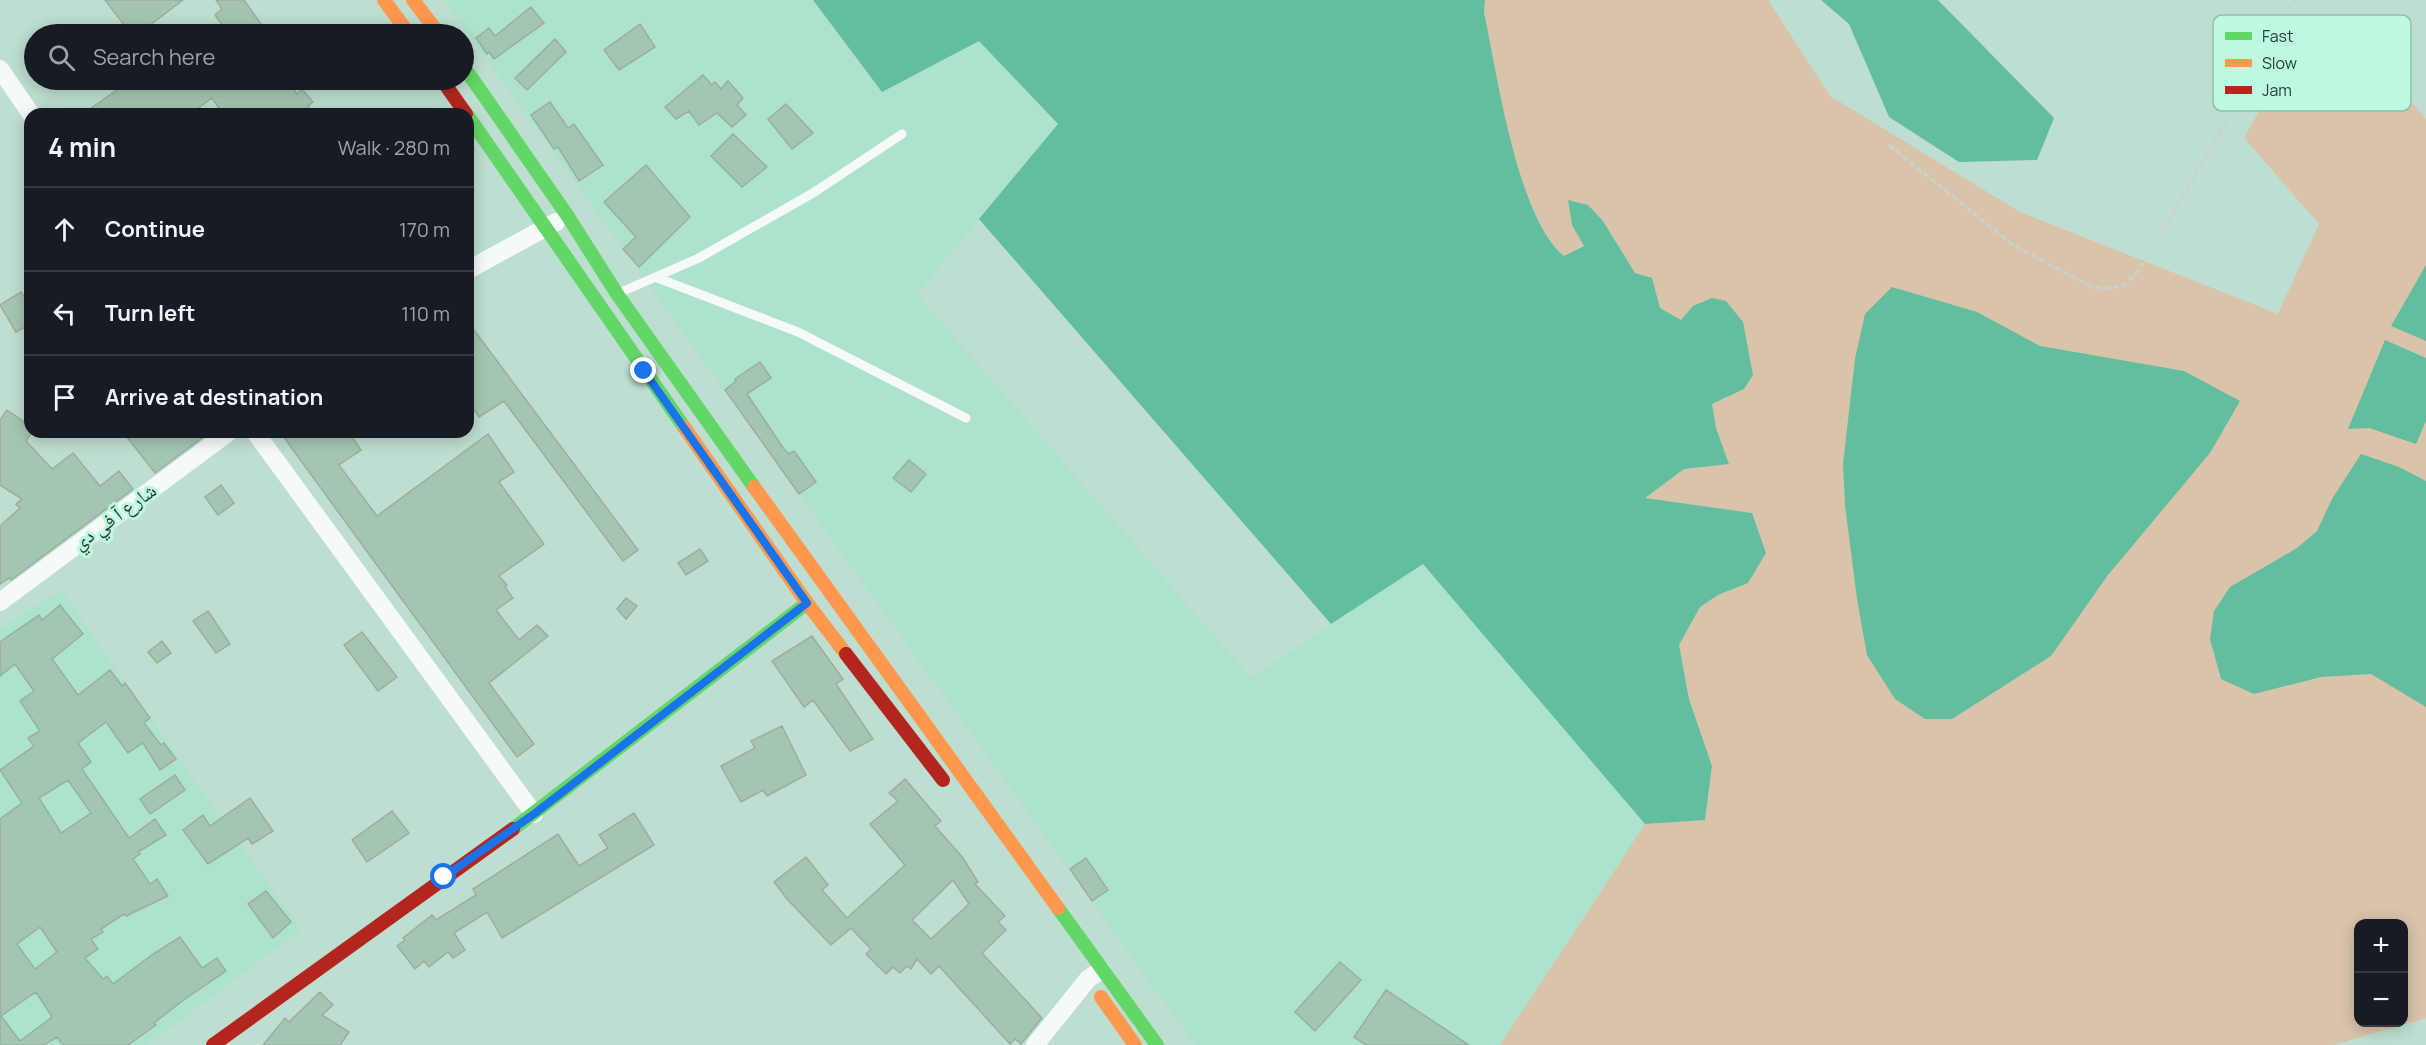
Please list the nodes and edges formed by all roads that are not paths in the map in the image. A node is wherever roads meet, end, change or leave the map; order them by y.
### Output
1 (384, 0) edge
2 (413, 0) edge
3 (402, 24) edge
4 (431, 24) edge
5 (0, 69) edge
6 (474, 81) edge
7 (449, 90) edge
8 (27, 108) edge
9 (462, 108) edge
10 (474, 125) edge
11 (902, 134) dead end
12 (567, 215) junction
13 (548, 228) junction
14 (474, 267) edge
15 (655, 277) junction
16 (617, 294) junction
17 (966, 418) dead end
18 (221, 438) edge
19 (259, 438) edge
20 (0, 602) edge
21 (807, 603) junction
22 (950, 789) dead end
23 (534, 814) junction
24 (1090, 973) junction
25 (213, 1045) edge
26 (1035, 1045) edge
27 (1135, 1045) edge
28 (1156, 1045) edge

1 - 3 main road
2 - 4 main road
5 - 8 street
6 - 12 main road
7 - 9 main road
10 - 13 main road
11 - 15 lane
12 - 13 street
12 - 16 main road
13 - 14 street
13 - 21 main road
15 - 16 lane
15 - 17 lane
16 - 24 main road
18 - 20 street, شارع آ في دي
19 - 23 street
21 - 22 main road
21 - 23 main road
23 - 25 main road
24 - 26 street
24 - 27 main road
24 - 28 main road

